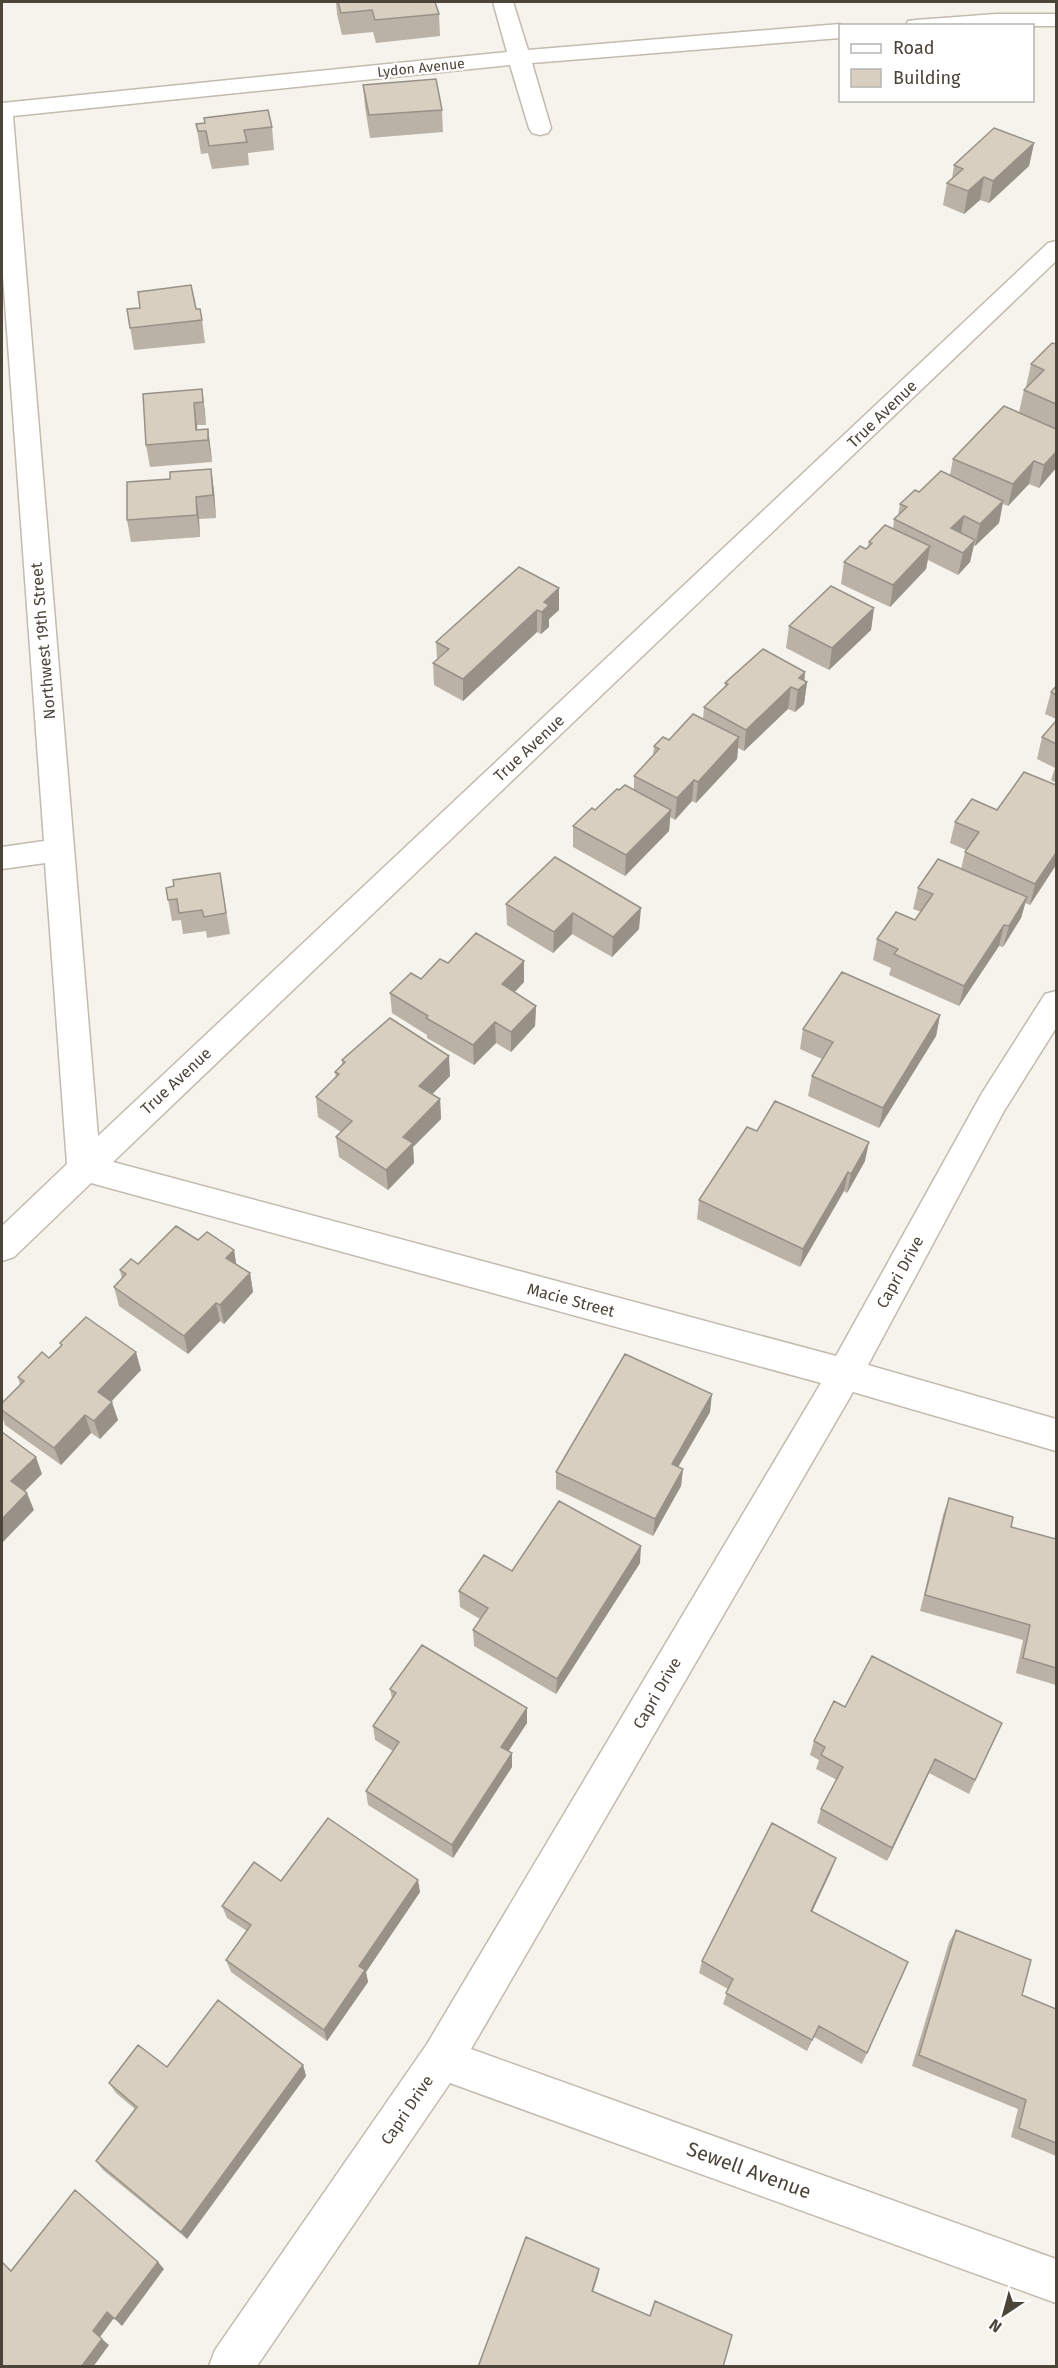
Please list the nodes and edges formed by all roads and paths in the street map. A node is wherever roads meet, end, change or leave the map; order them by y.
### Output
1 (503, 2) edge
2 (1048, 13) edge
3 (936, 24) edge
4 (839, 31) edge
5 (519, 58) junction
6 (2, 113) edge
7 (540, 128) dead end
8 (1056, 248) edge
9 (59, 850) junction
10 (2, 858) edge
11 (1056, 1003) edge
12 (84, 1168) junction
13 (2, 1247) edge
14 (845, 1374) junction
15 (1056, 1435) edge
16 (442, 2059) junction
17 (1056, 2281) edge
18 (231, 2367) edge

1 - 5 street
2 - 3 street
4 - 5 street, Lydon Avenue
5 - 6 street, Lydon Avenue
5 - 7 street
6 - 9 street, Northwest 19th Street
8 - 12 street, True Avenue
9 - 10 street
9 - 12 street, Northwest 19th Street
11 - 14 street, Capri Drive
12 - 13 street, True Avenue
12 - 14 street, Macie Street
14 - 15 street, Macie Street
14 - 16 street, Capri Drive
16 - 17 street, Sewell Avenue
16 - 18 street, Capri Drive

